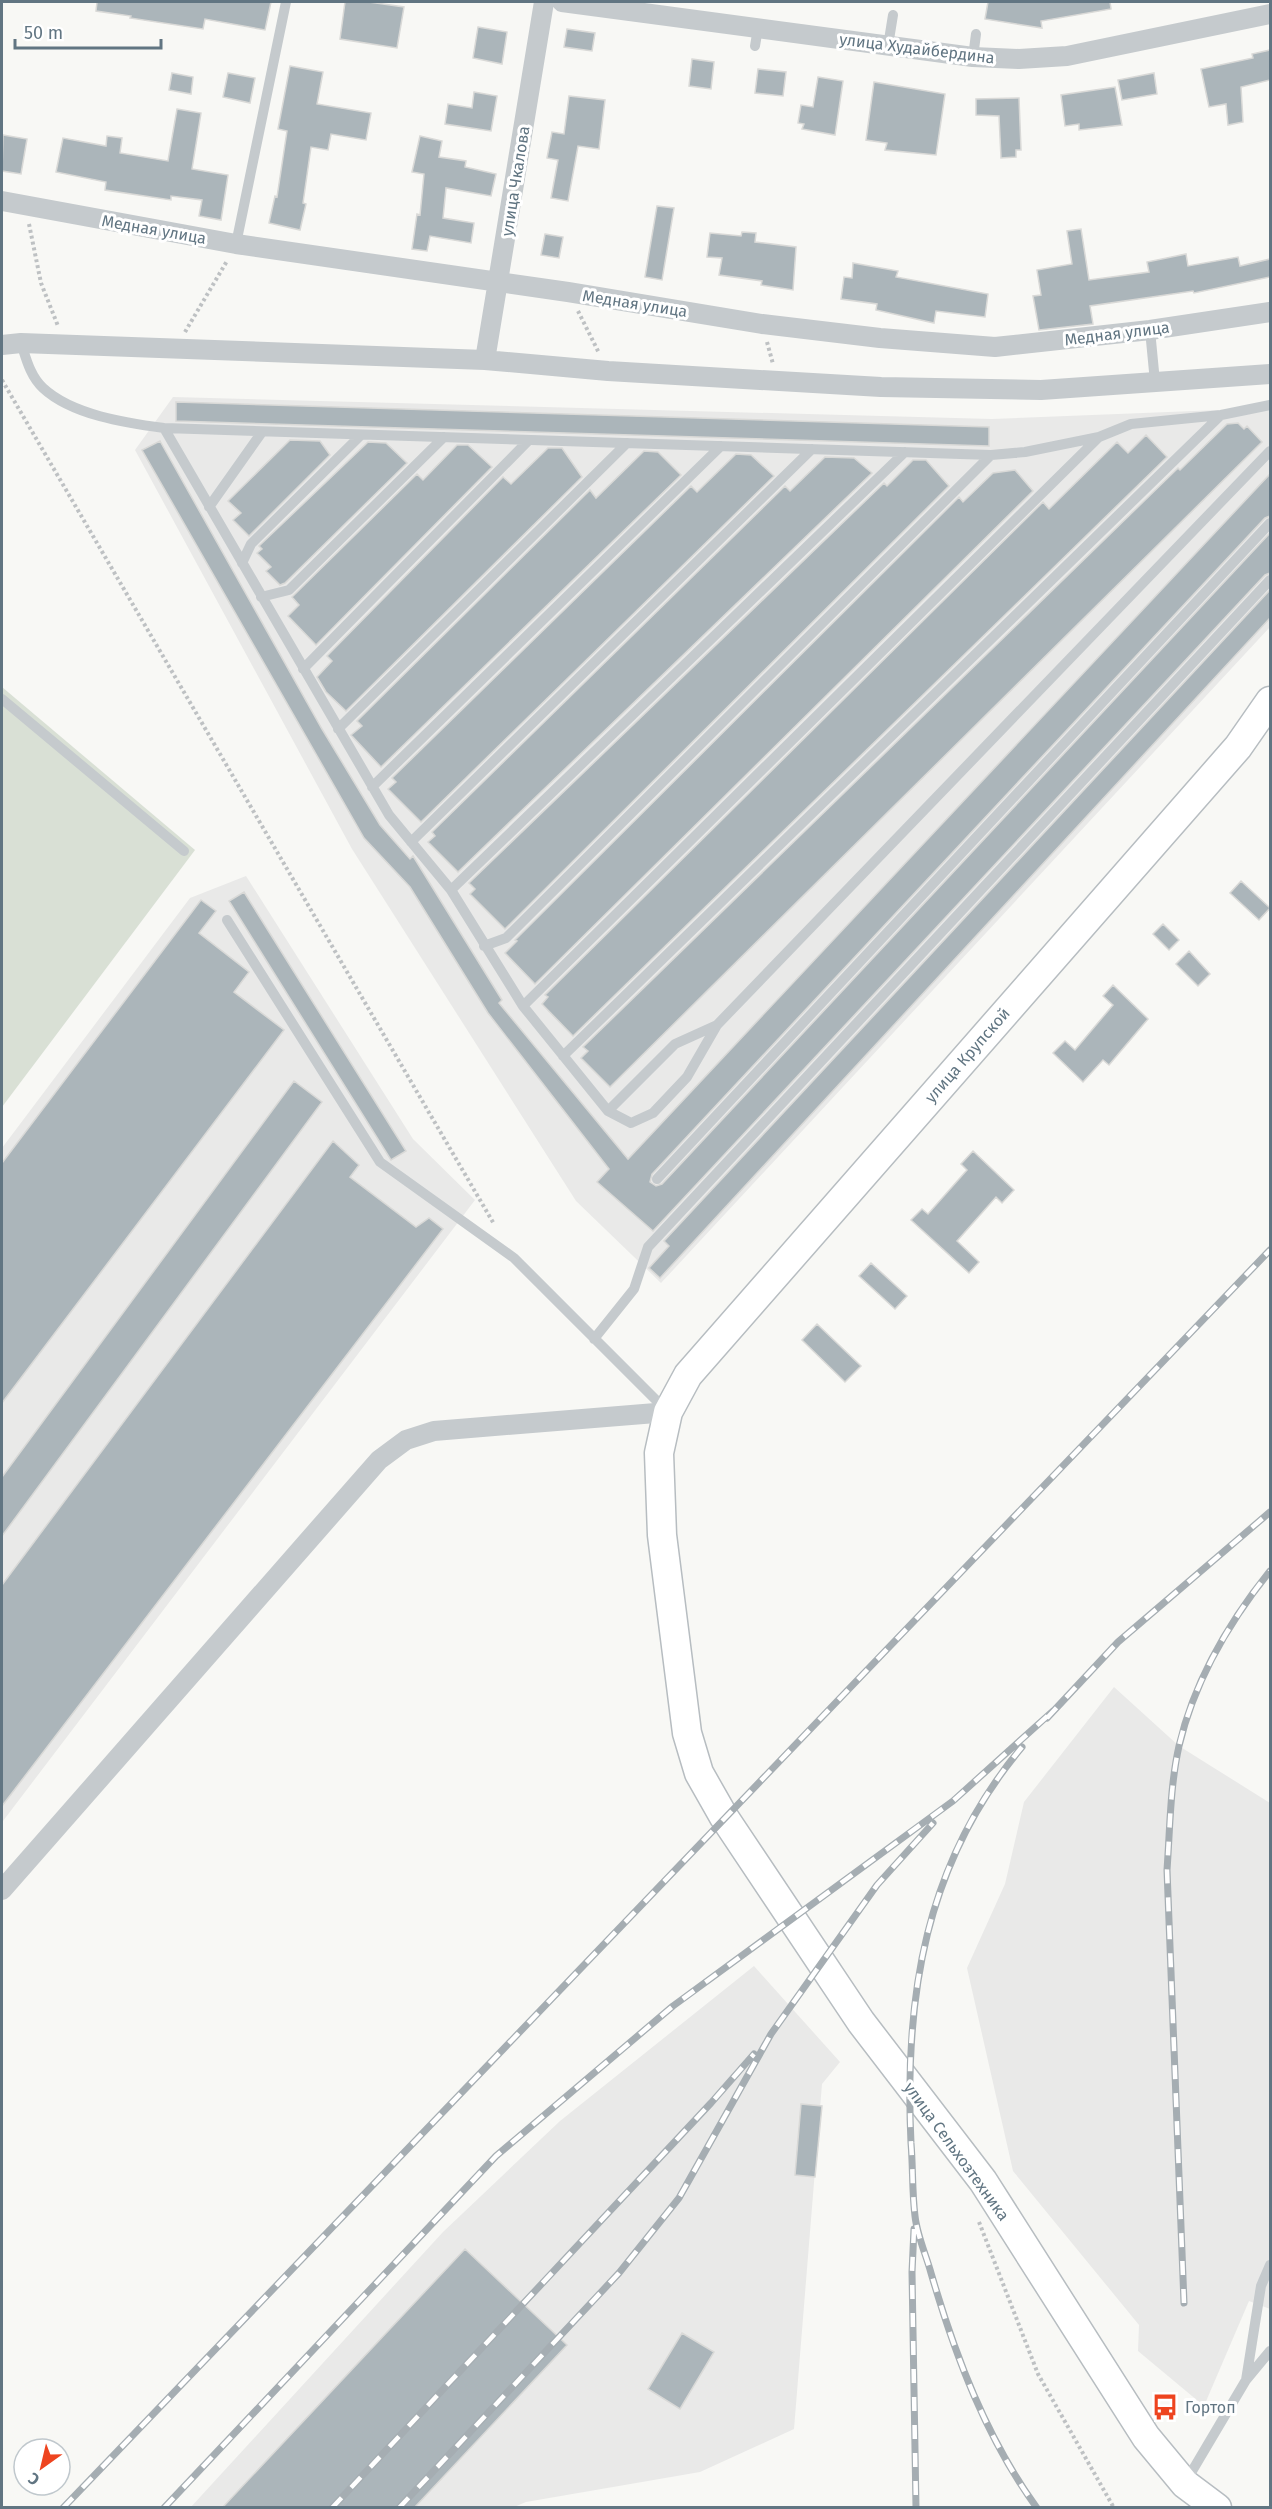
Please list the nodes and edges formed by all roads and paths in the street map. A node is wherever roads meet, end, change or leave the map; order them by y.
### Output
1 (286, 2) edge
2 (544, 2) edge
3 (562, 2) edge
4 (1270, 14) edge
5 (893, 15) dead end
6 (976, 34) dead end
7 (888, 46) junction
8 (973, 57) junction
9 (2, 201) edge
10 (26, 206) junction
11 (236, 244) junction
12 (498, 283) junction
13 (568, 292) junction
14 (1270, 312) edge
15 (762, 324) junction
16 (1150, 330) junction
17 (11, 344) edge
18 (65, 344) junction
19 (175, 348) junction
20 (485, 360) junction
21 (608, 372) junction
22 (1270, 374) edge
23 (2, 380) edge
24 (778, 382) junction
25 (1155, 382) junction
26 (1270, 405) edge
27 (1221, 415) junction
28 (164, 428) junction
29 (262, 432) junction
30 (360, 435) junction
31 (444, 437) junction
32 (1099, 437) junction
33 (530, 440) junction
34 (627, 443) junction
35 (721, 446) junction
36 (812, 449) junction
37 (1270, 450) edge
38 (905, 452) junction
39 (992, 455) junction
40 (209, 507) junction
41 (1270, 523) edge
42 (242, 563) junction
43 (1270, 580) edge
44 (261, 597) junction
45 (303, 669) junction
46 (2, 699) edge
47 (1270, 701) edge
48 (338, 729) junction
49 (372, 787) junction
50 (411, 842) junction
51 (184, 851) dead end
52 (451, 890) junction
53 (227, 920) dead end
54 (484, 946) junction
55 (523, 1006) junction
56 (717, 1025) junction
57 (563, 1056) junction
58 (608, 1111) junction
59 (657, 1179) dead end
60 (495, 1227) dead end
61 (594, 1339) junction
62 (668, 1412) junction
63 (724, 1817) joint
64 (2, 1890) edge
65 (978, 2219) dead end
66 (1270, 2265) edge
67 (1270, 2351) edge
68 (1246, 2380) junction
69 (1185, 2484) junction
70 (1114, 2508) edge
71 (1217, 2508) edge

1 - 11 lane
2 - 12 street, улица Чкалова
3 - 7 street, улица Худайбердина
4 - 8 street, улица Худайбердина
5 - 7 lane
6 - 8 lane
7 - 8 street, улица Худайбердина
9 - 10 street, Медная улица
10 - 11 street, Медная улица
10 - 18 path
11 - 12 street, Медная улица
11 - 19 path
12 - 13 street, Медная улица
12 - 20 street, улица Чкалова
13 - 15 street, Медная улица
13 - 21 path
14 - 16 street, Медная улица
15 - 16 street, Медная улица
15 - 24 path
16 - 25 lane
17 - 18 street
17 - 28 lane
18 - 19 street
19 - 20 street
20 - 21 street
21 - 24 street
22 - 25 street
23 - 60 path
24 - 25 street
26 - 27 lane
27 - 32 lane
27 - 57 lane
28 - 29 lane
28 - 40 lane
29 - 30 lane
29 - 40 lane
30 - 31 lane
30 - 42 lane
31 - 33 lane
31 - 44 lane
32 - 39 lane
32 - 55 lane
33 - 34 lane
33 - 45 lane
34 - 35 lane
34 - 48 lane
35 - 36 lane
35 - 49 lane
36 - 38 lane
36 - 50 lane
37 - 56 lane
38 - 39 lane
38 - 52 lane
39 - 54 lane
40 - 42 lane
41 - 59 lane
42 - 44 lane
43 - 61 lane
44 - 45 lane
45 - 48 lane
46 - 51 lane
47 - 62 main road, улица Крупской
48 - 49 lane
49 - 50 lane
50 - 52 lane
52 - 54 lane
53 - 61 lane
54 - 55 lane
55 - 57 lane
56 - 58 lane
56 - 58 lane
57 - 58 lane
61 - 62 lane
62 - 63 main road, улица Крупской
62 - 64 street
63 - 69 main road, улица Сельхозтехника
65 - 70 path
66 - 68 lane
67 - 68 lane
68 - 69 lane
69 - 71 main road, улица Сельхозтехника

